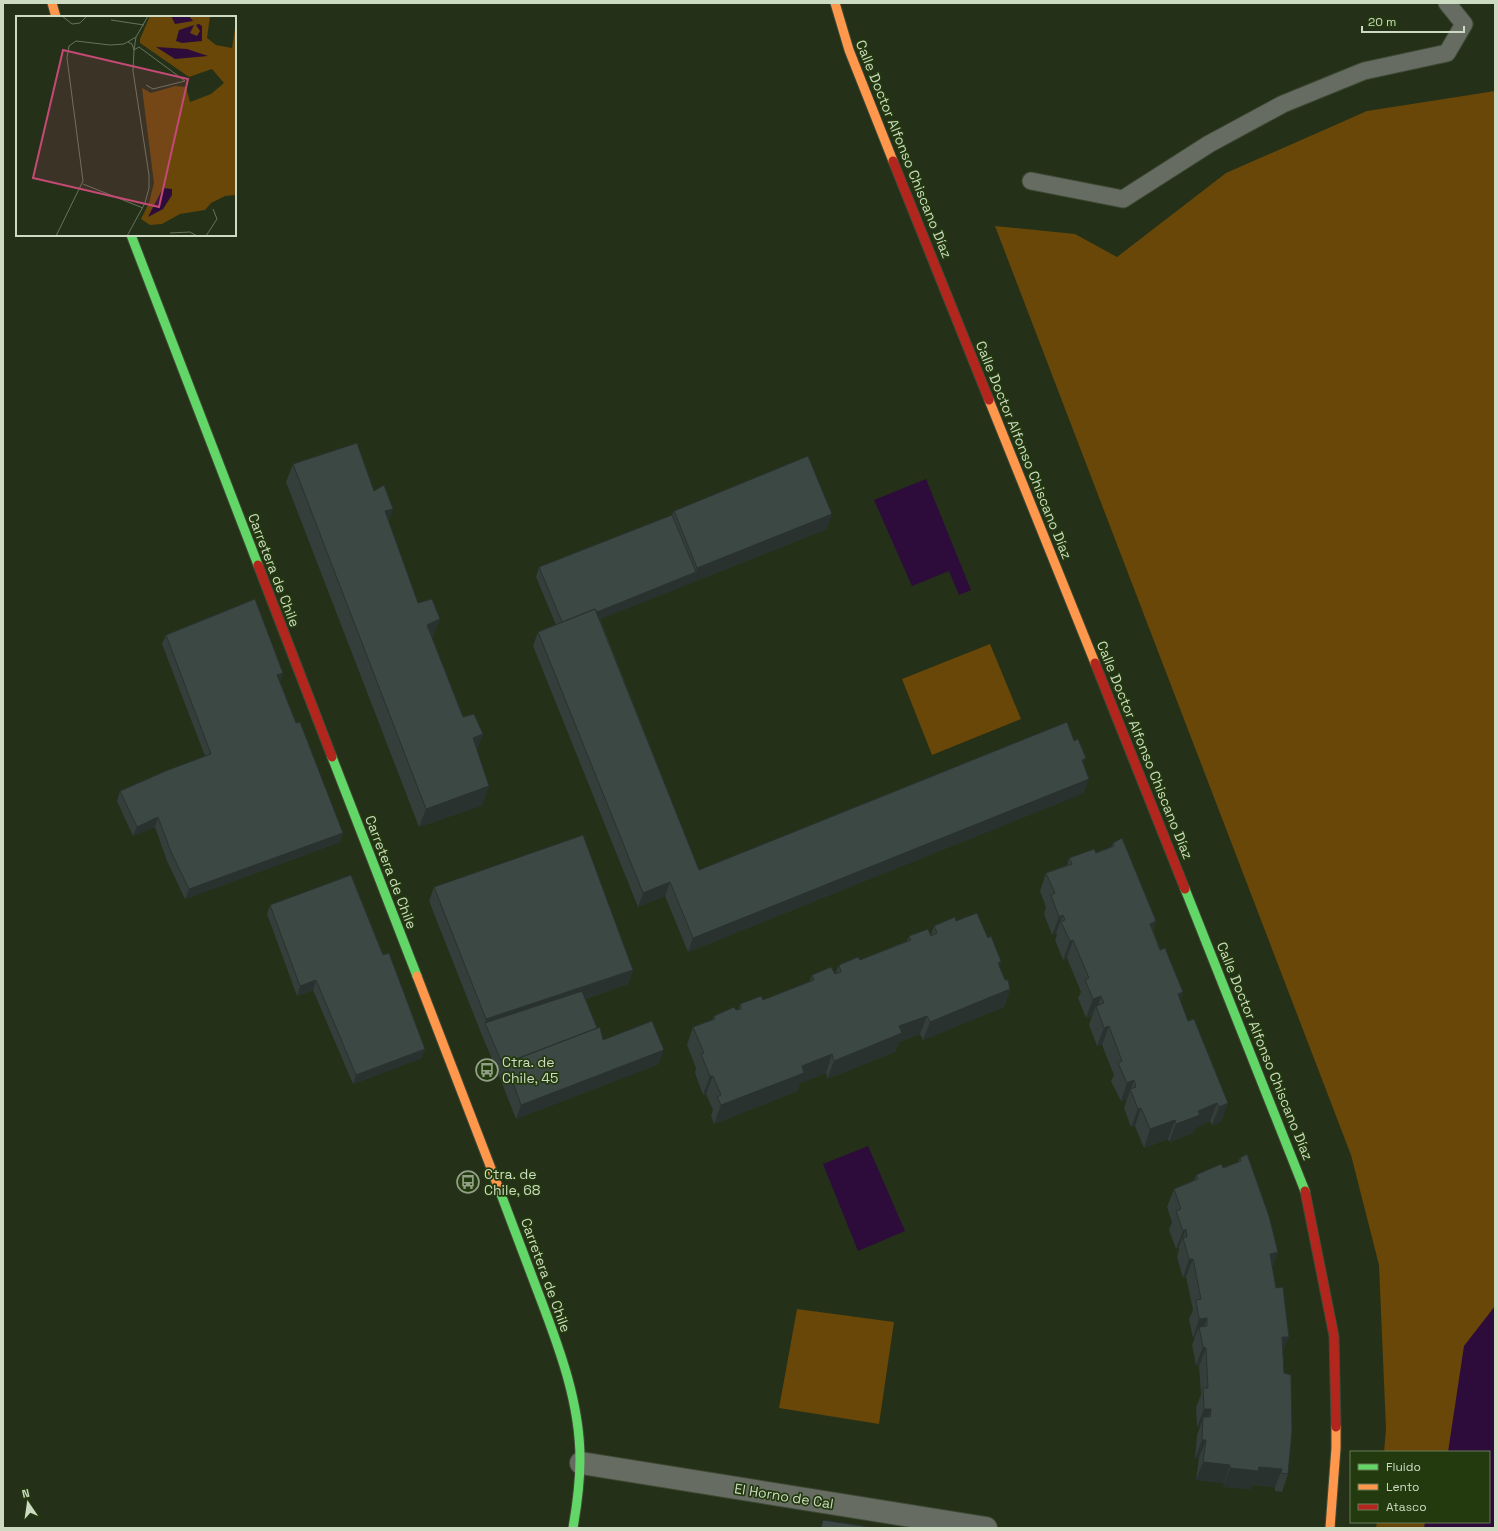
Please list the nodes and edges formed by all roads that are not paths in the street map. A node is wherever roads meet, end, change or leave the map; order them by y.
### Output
1 (52, 3) edge
2 (836, 3) edge
3 (1447, 3) edge
4 (56, 16) edge
5 (1031, 181) dead end
6 (131, 236) edge
7 (581, 1463) junction
8 (573, 1528) edge
9 (986, 1528) edge
10 (1330, 1528) edge

1 - 4 street
2 - 10 street, Calle Doctor Alfonso Chiscano Díaz
3 - 5 lane
6 - 7 street, Carretera de Chile
7 - 8 street, Carretera de Chile
7 - 9 street, El Horno de Cal

